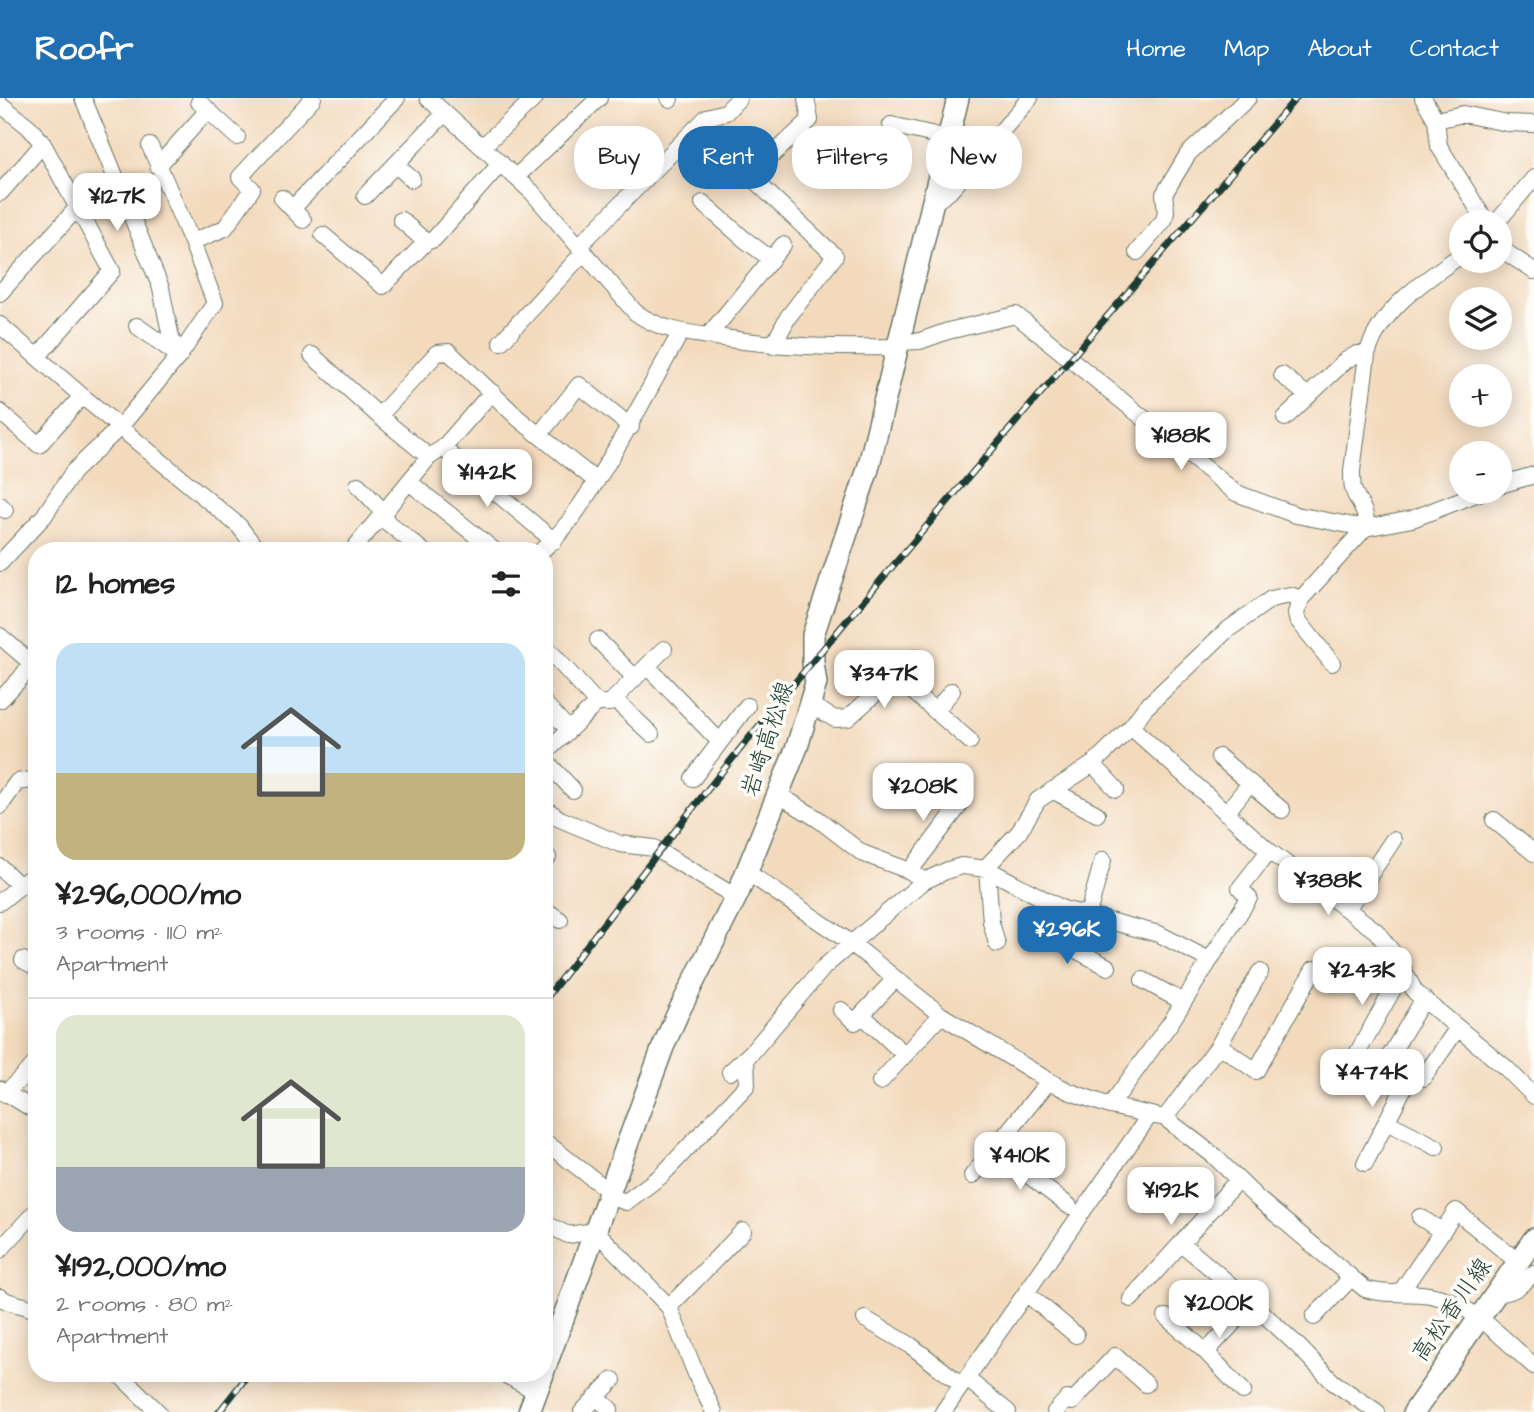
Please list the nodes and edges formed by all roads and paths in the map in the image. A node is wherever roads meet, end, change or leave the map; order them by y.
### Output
1 (83, 98) edge
2 (313, 98) edge
3 (397, 98) edge
4 (428, 98) edge
5 (535, 98) edge
6 (599, 98) edge
7 (739, 98) edge
8 (806, 98) edge
9 (958, 98) edge
10 (1030, 98) edge
11 (1248, 98) edge
12 (1423, 98) edge
13 (0, 104) edge
14 (445, 113) junction
15 (1436, 120) junction
16 (1534, 124) edge
17 (891, 125) dead end
18 (951, 126) edge
19 (926, 133) edge
20 (237, 137) dead end
21 (43, 144) junction
22 (149, 146) dead end
23 (483, 146) junction
24 (501, 163) junction
25 (396, 165) junction
26 (158, 166) junction
27 (516, 177) junction
28 (1534, 178) edge
29 (412, 179) dead end
30 (936, 189) edge
31 (0, 193) edge
32 (365, 196) dead end
33 (703, 203) dead end
34 (932, 204) junction
35 (77, 208) junction
36 (292, 209) dead end
37 (1479, 210) edge
38 (1506, 210) edge
39 (401, 220) dead end
40 (323, 235) dead end
41 (192, 242) junction
42 (426, 242) junction
43 (783, 245) dead end
44 (582, 249) junction
45 (1138, 252) dead end
46 (1512, 256) edge
47 (771, 259) junction
48 (1449, 263) edge
49 (1534, 271) edge
50 (0, 293) edge
51 (0, 325) edge
52 (137, 326) dead end
53 (681, 332) junction
54 (708, 336) junction
55 (501, 342) dead end
56 (900, 345) junction
57 (773, 346) junction
58 (312, 355) dead end
59 (1367, 355) junction
60 (38, 356) junction
61 (178, 356) junction
62 (1283, 375) dead end
63 (492, 392) junction
64 (82, 396) junction
65 (1308, 396) junction
66 (0, 412) edge
67 (379, 416) junction
68 (1285, 418) dead end
69 (120, 427) junction
70 (631, 427) junction
71 (540, 435) junction
72 (436, 452) junction
73 (1534, 475) edge
74 (597, 481) junction
75 (1512, 481) edge
76 (409, 482) junction
77 (358, 485) dead end
78 (1450, 504) edge
79 (382, 515) junction
80 (1365, 528) junction
81 (251, 542) edge
82 (360, 542) edge
83 (412, 542) edge
84 (484, 542) edge
85 (543, 542) edge
86 (552, 542) edge
87 (0, 564) edge
88 (1301, 599) junction
89 (0, 636) edge
90 (598, 640) dead end
91 (664, 649) dead end
92 (553, 655) edge
93 (28, 657) edge
94 (914, 658) dead end
95 (1332, 663) dead end
96 (28, 670) edge
97 (641, 672) junction
98 (895, 676) junction
99 (952, 691) dead end
100 (614, 699) junction
101 (0, 700) edge
102 (597, 704) junction
103 (810, 705) junction
104 (747, 706) dead end
105 (935, 711) junction
106 (553, 713) edge
107 (1130, 727) junction
108 (569, 730) junction
109 (651, 734) dead end
110 (970, 741) dead end
111 (720, 742) junction
112 (553, 747) edge
113 (1219, 757) dead end
114 (1093, 764) junction
115 (553, 767) edge
116 (921, 776) dead end
117 (693, 778) dead end
118 (28, 781) edge
119 (1250, 783) junction
120 (1116, 789) dead end
121 (573, 790) dead end
122 (1052, 790) junction
123 (779, 794) junction
124 (0, 806) edge
125 (1282, 810) dead end
126 (1226, 813) junction
127 (553, 814) edge
128 (1097, 814) dead end
129 (1494, 820) dead end
130 (1392, 840) dead end
131 (1269, 851) junction
132 (1534, 853) edge
133 (1103, 860) dead end
134 (0, 867) edge
135 (987, 869) junction
136 (910, 871) junction
137 (747, 872) junction
138 (28, 878) edge
139 (924, 881) junction
140 (19, 885) junction
141 (736, 897) junction
142 (0, 902) edge
143 (1348, 908) junction
144 (1085, 913) junction
145 (553, 915) edge
146 (560, 920) dead end
147 (1044, 933) dead end
148 (1059, 942) junction
149 (851, 943) junction
150 (997, 944) dead end
151 (1209, 961) junction
152 (1108, 967) dead end
153 (1314, 969) dead end
154 (1403, 971) junction
155 (1260, 972) dead end
156 (895, 979) junction
157 (1143, 980) dead end
158 (1423, 1000) junction
159 (1183, 1002) junction
160 (841, 1010) dead end
161 (862, 1015) junction
162 (942, 1015) junction
163 (1457, 1029) junction
164 (1219, 1045) junction
165 (905, 1055) junction
166 (746, 1058) junction
167 (1353, 1061) dead end
168 (28, 1070) edge
169 (730, 1072) dead end
170 (1412, 1072) junction
171 (1049, 1081) junction
172 (880, 1082) dead end
173 (3, 1091) edge
174 (1534, 1096) edge
175 (28, 1106) edge
176 (1110, 1106) junction
177 (1157, 1117) junction
178 (1387, 1122) junction
179 (1436, 1147) dead end
180 (553, 1149) edge
181 (994, 1149) junction
182 (1365, 1163) dead end
183 (972, 1176) dead end
184 (1238, 1180) junction
185 (609, 1194) junction
186 (1069, 1206) dead end
187 (1420, 1217) dead end
188 (28, 1220) edge
189 (553, 1228) edge
190 (596, 1231) junction
191 (743, 1231) dead end
192 (1441, 1231) junction
193 (1534, 1239) edge
194 (1181, 1243) junction
195 (0, 1250) edge
196 (1526, 1267) edge
197 (1350, 1279) junction
198 (1026, 1293) junction
199 (1399, 1293) junction
200 (0, 1297) edge
201 (1131, 1299) dead end
202 (1252, 1303) junction
203 (28, 1306) edge
204 (669, 1307) junction
205 (1166, 1317) dead end
206 (1314, 1317) dead end
207 (1479, 1318) junction
208 (865, 1319) dead end
209 (1076, 1335) dead end
210 (553, 1350) edge
211 (1206, 1352) junction
212 (1534, 1366) edge
213 (613, 1380) dead end
214 (127, 1382) edge
215 (517, 1382) edge
216 (964, 1382) junction
217 (1146, 1384) dead end
218 (1243, 1391) dead end
219 (537, 1394) edge
220 (596, 1397) junction
221 (610, 1409) dead end
222 (158, 1412) edge
223 (582, 1412) edge
224 (715, 1412) edge
225 (943, 1412) edge
226 (1009, 1412) edge
227 (1055, 1412) edge
228 (1377, 1412) edge
229 (1414, 1412) edge

1 - 61 street
2 - 41 street
3 - 36 street
4 - 14 street
5 - 23 street
6 - 27 street
7 - 44 street
8 - 57 street
9 - 18 main road, 岩崎高松線
10 - 34 street
11 - 45 street
12 - 15 street
13 - 21 street
14 - 23 street
14 - 25 street
15 - 16 street
15 - 37 street
17 - 19 street
20 - 26 street
21 - 31 street
21 - 35 street
22 - 26 street
23 - 24 street
24 - 27 street
24 - 42 street
25 - 29 street
25 - 32 street
26 - 41 street
27 - 44 street
28 - 38 street
30 - 34 main road, 岩崎高松線
33 - 47 street
34 - 56 main road, 岩崎高松線
35 - 50 street
35 - 60 street
39 - 42 street
40 - 42 street
41 - 61 street
43 - 47 street
44 - 53 street
44 - 55 street
46 - 49 street
47 - 54 street
48 - 59 street
51 - 60 street
52 - 61 street
53 - 54 street
53 - 70 street
54 - 57 street
56 - 57 street
56 - 80 street
56 - 103 main road, 岩崎高松線
58 - 67 street
59 - 65 street
59 - 80 street
60 - 64 street
61 - 69 street
62 - 65 street
63 - 67 street
63 - 71 street
63 - 72 street
64 - 66 street
64 - 69 street
65 - 68 street
67 - 72 street
69 - 81 street
69 - 87 street
70 - 71 street
70 - 74 street
71 - 74 street
72 - 76 street
72 - 85 street
73 - 75 street
74 - 86 street
76 - 79 street
76 - 84 street
77 - 79 street
78 - 80 street
79 - 82 street
79 - 83 street
80 - 88 street
88 - 95 street
88 - 107 street
89 - 93 street
90 - 97 street
91 - 97 street
92 - 102 street
94 - 98 street
96 - 101 street
97 - 100 street
97 - 111 street
98 - 103 street
98 - 105 street
99 - 105 street
100 - 102 street
100 - 109 street
102 - 108 street
103 - 123 main road, 岩崎高松線
104 - 111 street
105 - 110 street
106 - 108 street
107 - 114 street
107 - 126 street
108 - 112 street
111 - 117 street
113 - 119 street
114 - 120 street
114 - 122 street
115 - 121 street
116 - 136 street
118 - 124 street
119 - 125 street
119 - 126 street
122 - 128 street
122 - 135 street
123 - 136 street
123 - 137 main road, 岩崎高松線
126 - 131 street
127 - 141 street
129 - 132 street
130 - 143 street
131 - 143 street
131 - 151 street
133 - 144 street
134 - 140 street
135 - 139 street
135 - 144 street
135 - 150 street
136 - 139 street
137 - 141 main road, 岩崎高松線
137 - 149 street
138 - 140 street
139 - 149 street
140 - 142 street
141 - 185 main road, 岩崎高松線
143 - 154 street
144 - 148 street
144 - 151 street
145 - 146 street
147 - 148 street
148 - 152 street
149 - 156 street
149 - 166 street
151 - 159 street
153 - 164 street
154 - 158 street
154 - 167 street
155 - 164 street
156 - 161 street
156 - 162 street
157 - 159 street
158 - 163 street
158 - 170 street
159 - 176 street
160 - 161 street
161 - 165 street
162 - 165 street
162 - 171 street
163 - 170 street
163 - 174 street
164 - 177 street
165 - 172 street
166 - 169 street
166 - 185 street
168 - 173 street
170 - 178 street
171 - 176 street
171 - 181 street
173 - 175 street
176 - 177 street
177 - 184 street
177 - 198 street
178 - 179 street
178 - 182 street
180 - 185 street
181 - 183 street
181 - 186 street
184 - 194 street
184 - 197 street
185 - 190 main road, 岩崎高松線
187 - 192 street
188 - 195 street
189 - 190 street
190 - 204 street
190 - 210 main road, 岩崎高松線
191 - 204 street
192 - 196 street
192 - 199 street
193 - 196 main road, 高松香川線
194 - 201 street
194 - 202 street
196 - 207 main road, 高松香川線
197 - 199 street
197 - 206 street
198 - 209 street
198 - 216 street
199 - 207 street
200 - 203 street
202 - 211 street
202 - 228 street
204 - 224 street
205 - 211 street
207 - 212 street
207 - 229 main road, 高松香川線
208 - 216 street
211 - 218 street
213 - 220 street
214 - 222 street
215 - 219 street
216 - 225 street
216 - 226 street
217 - 227 street
220 - 221 street
220 - 223 street

